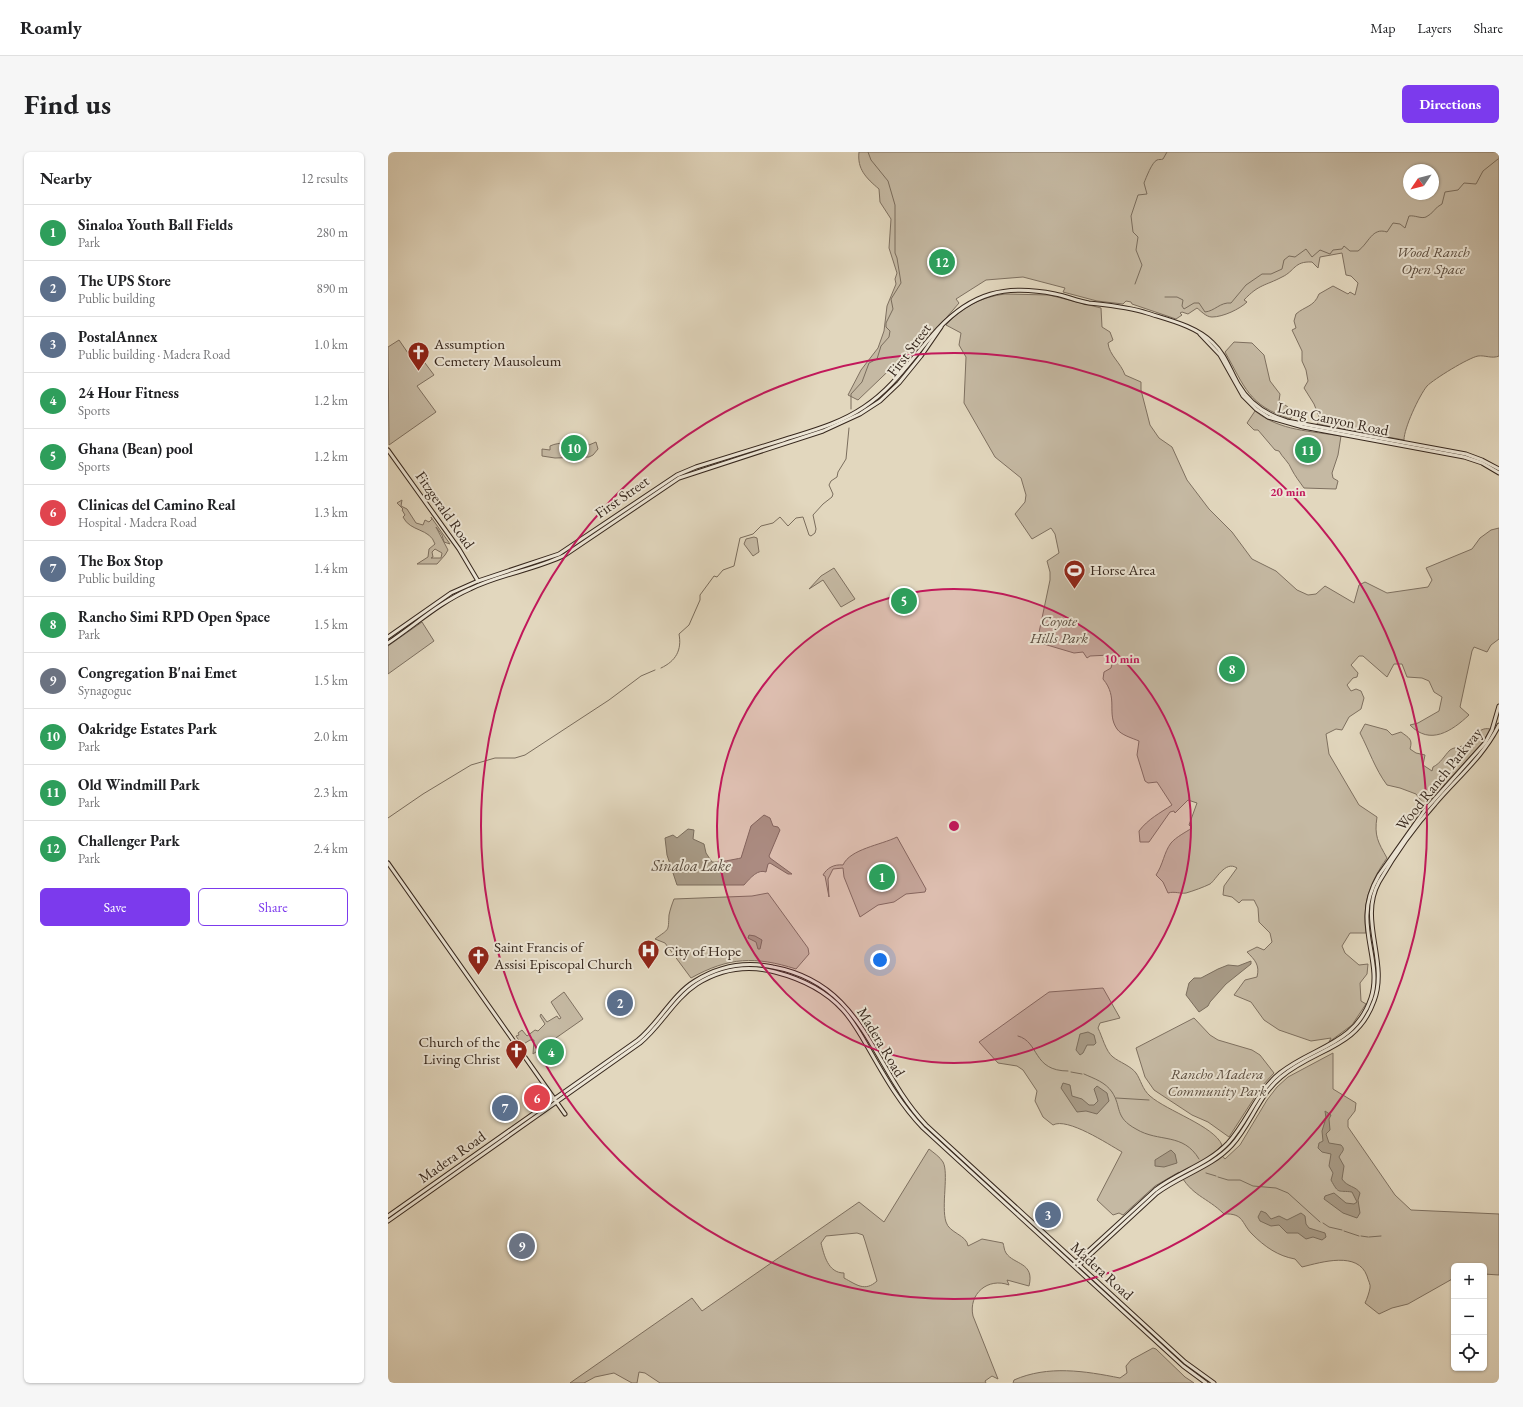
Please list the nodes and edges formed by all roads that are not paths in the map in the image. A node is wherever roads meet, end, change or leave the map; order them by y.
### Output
1 (941, 327) joint
2 (1198, 332) junction
3 (388, 450) edge
4 (1499, 469) edge
5 (1499, 473) edge
6 (479, 583) junction
7 (388, 637) edge
8 (388, 643) edge
9 (1499, 706) edge
10 (1499, 724) edge
11 (388, 863) edge
12 (607, 1061) junction
13 (588, 1079) junction
14 (553, 1098) junction
15 (556, 1102) junction
16 (564, 1114) dead end
17 (388, 1216) edge
18 (388, 1221) edge
19 (1076, 1262) junction
20 (1079, 1266) junction
21 (1074, 1267) junction
22 (1206, 1383) edge
23 (1214, 1383) edge

1 - 2 main road, Long Canyon Road
1 - 6 main road, First Street
2 - 4 main road, Long Canyon Road
2 - 5 main road, Long Canyon Road
3 - 6 main road, Fitzgerald Road
6 - 7 main road, First Street
6 - 8 main road, First Street
9 - 19 main road, Wood Ranch Parkway
10 - 20 main road, Wood Ranch Parkway
11 - 14 main road
12 - 13 main road
12 - 14 main road, Madera Road
12 - 19 main road, Madera Road
13 - 15 main road, Madera Road
13 - 21 main road, Madera Road
14 - 15 main road
14 - 17 main road, Madera Road
15 - 16 main road
15 - 18 main road, Madera Road
19 - 20 main road, Madera Road
19 - 21 main road, Wood Ranch Parkway
20 - 21 main road, Wood Ranch Parkway
20 - 23 main road, Madera Road
21 - 22 main road, Madera Road

